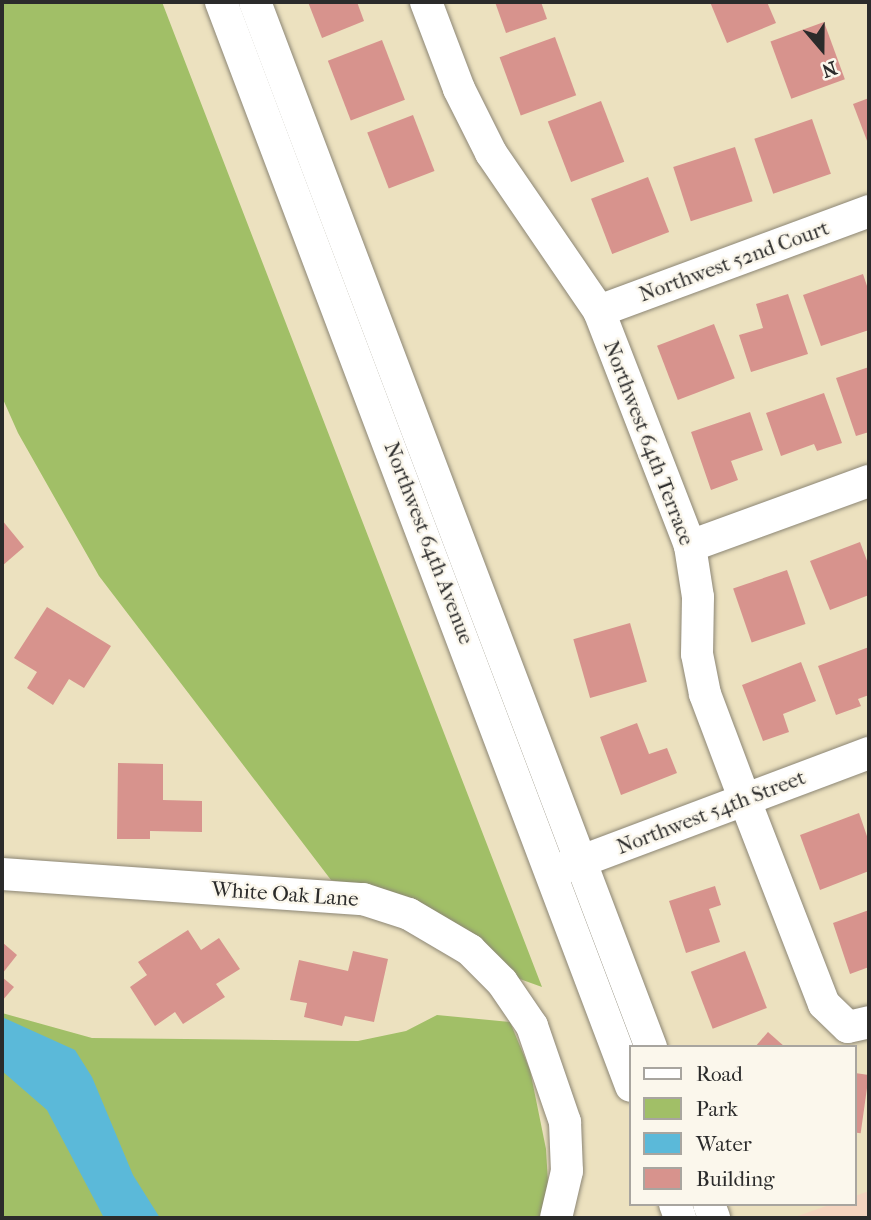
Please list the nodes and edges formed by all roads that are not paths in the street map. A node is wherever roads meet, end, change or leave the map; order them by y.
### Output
1 (221, 2) edge
2 (255, 2) edge
3 (426, 2) edge
4 (869, 211) edge
5 (599, 311) junction
6 (869, 481) edge
7 (690, 546) junction
8 (869, 753) edge
9 (744, 798) junction
10 (582, 861) junction
11 (552, 872) junction
12 (2, 874) edge
13 (858, 1024) edge
14 (650, 1045) edge
15 (630, 1083) edge
16 (556, 1218) edge

1 - 11 street, Northwest 64th Avenue
2 - 10 street, Northwest 64th Avenue
3 - 5 street, Northwest 64th Terrace
4 - 5 street, Northwest 52nd Court
5 - 7 street, Northwest 64th Terrace
6 - 7 street
7 - 9 street, Northwest 64th Terrace
8 - 9 street, Northwest 54th Street
9 - 10 street, Northwest 54th Street
9 - 13 street, Northwest 64th Terrace
10 - 11 street, Northwest 54th Street
10 - 14 street, Northwest 64th Avenue
11 - 15 street, Northwest 64th Avenue
12 - 16 street, White Oak Lane

